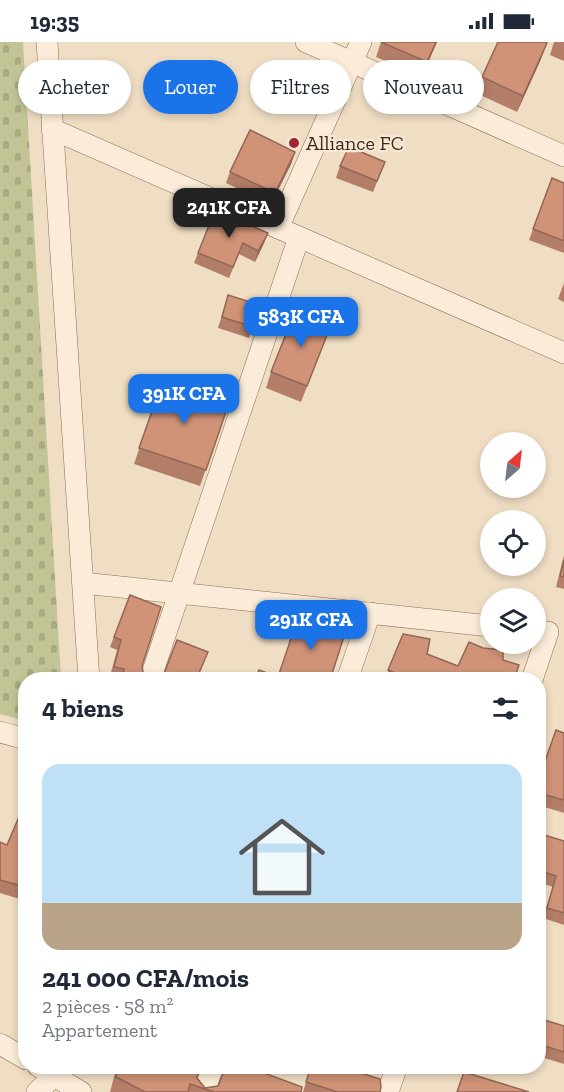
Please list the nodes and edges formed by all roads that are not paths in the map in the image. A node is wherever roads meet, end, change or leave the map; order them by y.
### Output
1 (46, 42) edge
2 (306, 42) edge
3 (361, 42) edge
4 (352, 62) junction
5 (52, 129) junction
6 (564, 156) edge
7 (278, 228) junction
8 (299, 237) junction
9 (564, 353) edge
10 (83, 583) junction
11 (179, 593) junction
12 (370, 613) junction
13 (480, 625) edge
14 (549, 632) edge
15 (89, 672) edge
16 (153, 672) edge
17 (350, 672) edge
18 (535, 672) edge
19 (0, 732) edge
20 (18, 737) edge
21 (0, 1044) edge
22 (18, 1055) edge
23 (45, 1074) edge
24 (51, 1074) edge
25 (210, 1074) edge
26 (394, 1074) edge
27 (37, 1092) edge
28 (81, 1092) edge
29 (204, 1092) edge
30 (388, 1092) edge

1 - 5 street
2 - 4 street
3 - 4 street
4 - 6 street
4 - 7 street
5 - 7 street
5 - 10 street
7 - 8 street
8 - 9 street
8 - 11 street
10 - 11 street
10 - 15 street
11 - 12 street
11 - 16 street
12 - 13 street
12 - 17 street
14 - 18 street
19 - 20 street
21 - 22 street
23 - 27 street
24 - 28 street
25 - 29 street
26 - 30 street

